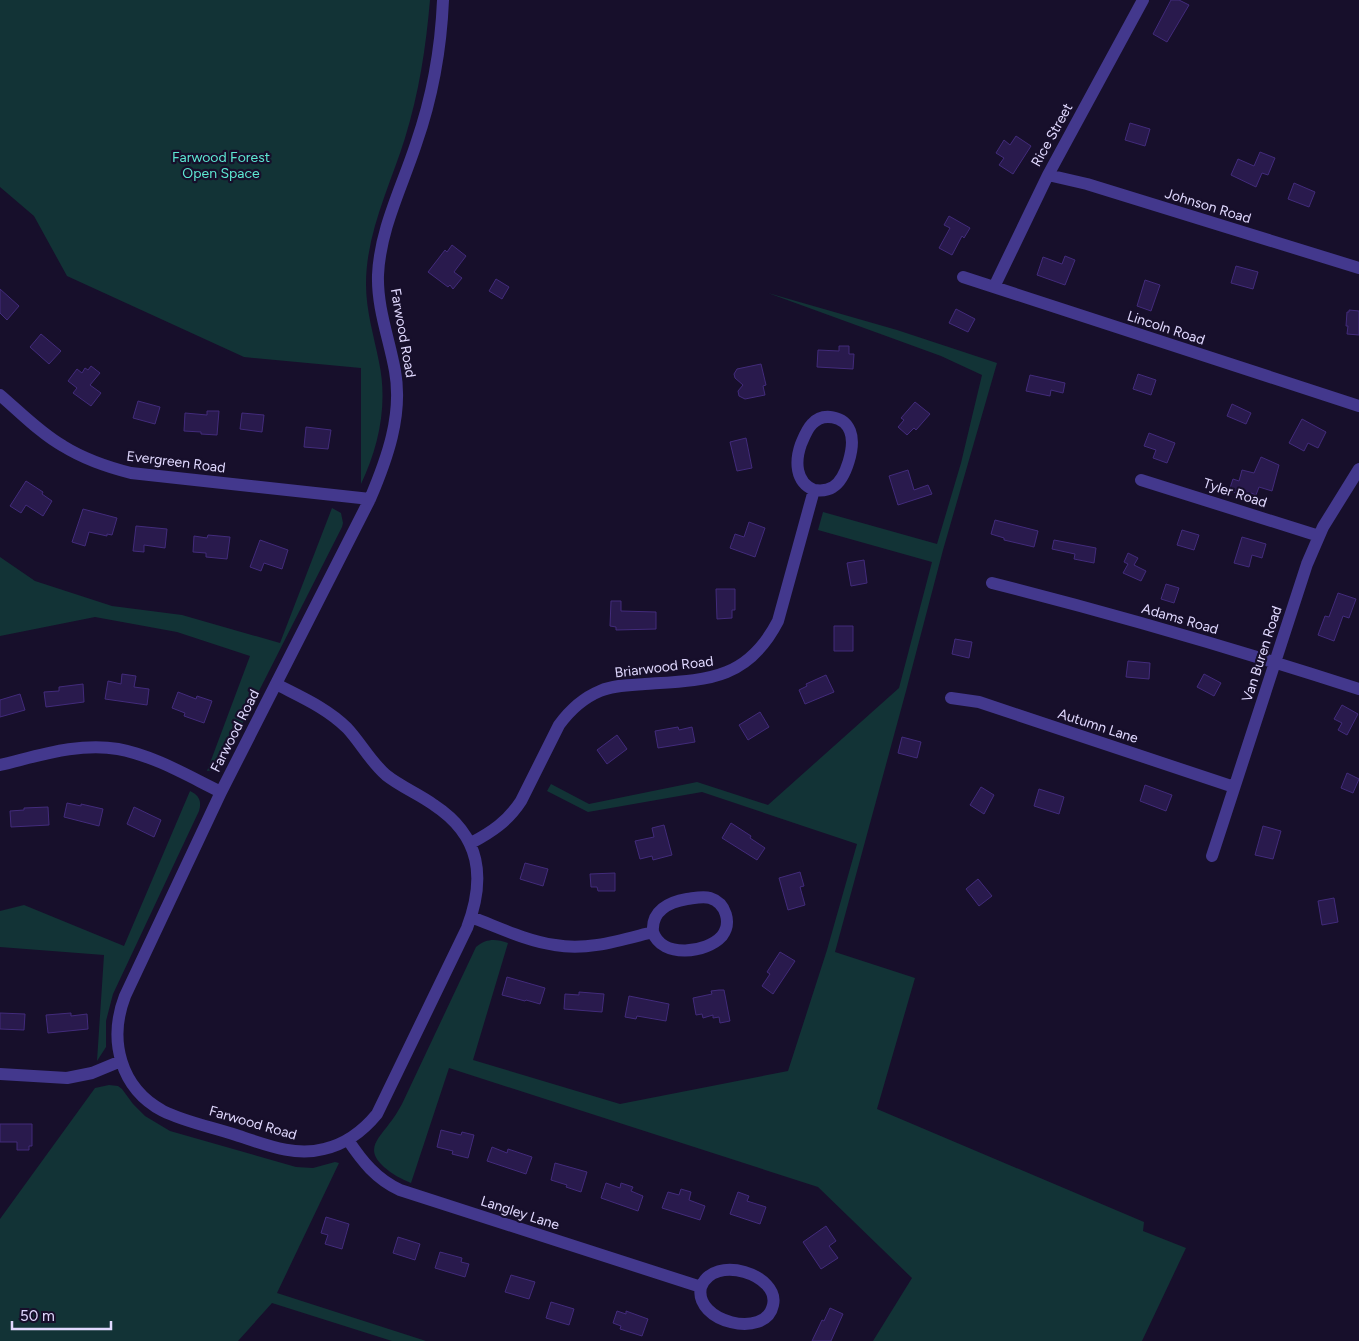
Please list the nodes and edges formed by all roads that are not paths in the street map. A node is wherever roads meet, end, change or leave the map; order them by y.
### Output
1 (443, 0) edge
2 (1143, 0) edge
3 (1048, 175) junction
4 (1359, 268) edge
5 (963, 277) dead end
6 (994, 287) junction
7 (0, 396) edge
8 (1359, 406) edge
9 (1359, 469) edge
10 (1141, 480) dead end
11 (814, 490) junction
12 (370, 499) junction
13 (1319, 536) junction
14 (992, 583) dead end
15 (1275, 662) junction
16 (276, 684) junction
17 (1359, 689) edge
18 (951, 698) dead end
19 (0, 765) edge
20 (1234, 788) junction
21 (221, 792) junction
22 (471, 843) junction
23 (1212, 856) dead end
24 (471, 917) junction
25 (654, 932) junction
26 (121, 1061) junction
27 (0, 1074) edge
28 (348, 1140) junction
29 (701, 1287) junction

1 - 12 street, Farwood Road
2 - 3 street, Rice Street
3 - 4 street, Johnson Road
3 - 6 street, Rice Street
5 - 6 street, Lincoln Road
6 - 8 street, Lincoln Road
7 - 12 street, Evergreen Road
9 - 13 street, Van Buren Road
10 - 13 street, Tyler Road
11 - 11 street
11 - 22 street, Briarwood Road
12 - 16 street, Farwood Road
13 - 15 street, Van Buren Road
14 - 15 street, Adams Road
15 - 17 street, Adams Road
15 - 20 street, Van Buren Road
16 - 21 street, Farwood Road
16 - 22 street, Farwood Road
18 - 20 street, Autumn Lane
19 - 21 street
20 - 23 street, Van Buren Road
21 - 26 street, Farwood Road
22 - 24 street, Farwood Road
24 - 25 street
24 - 28 street, Farwood Road
25 - 25 street
26 - 27 street
26 - 28 street, Farwood Road
28 - 29 street, Langley Lane
29 - 29 street

